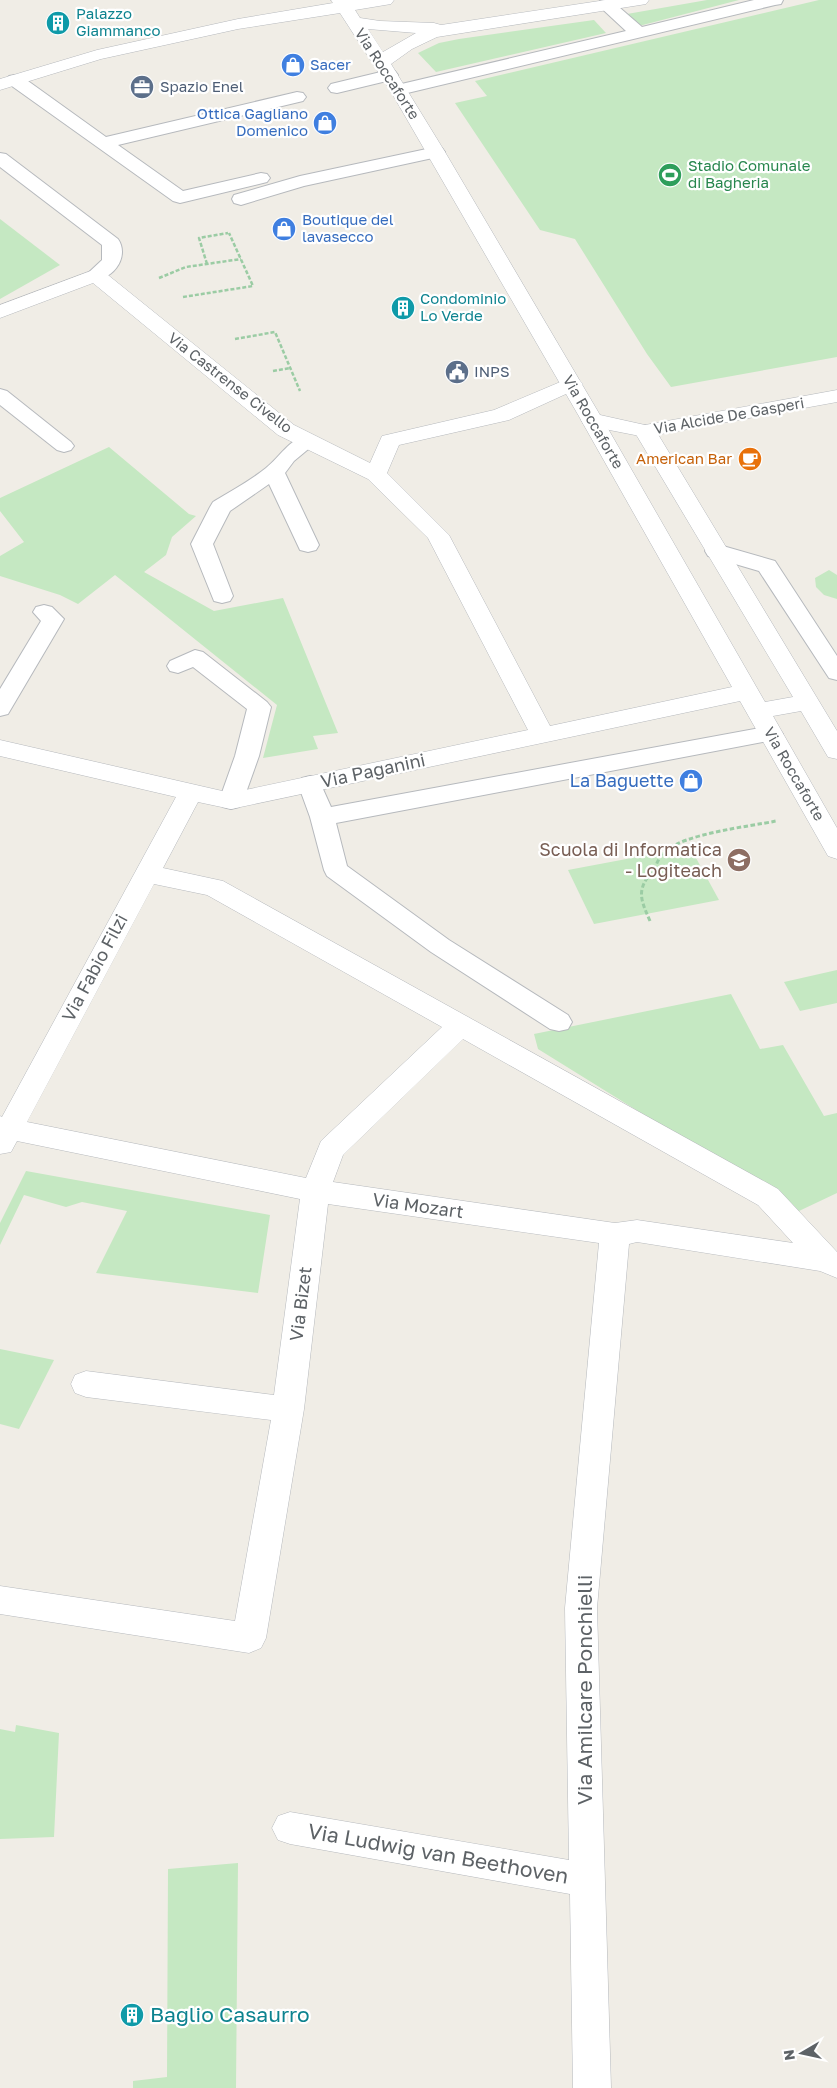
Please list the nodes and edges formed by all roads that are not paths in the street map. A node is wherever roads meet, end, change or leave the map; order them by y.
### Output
1 (384, 0) edge
2 (640, 0) edge
3 (775, 0) edge
4 (606, 6) junction
5 (346, 9) edge
6 (459, 29) junction
7 (638, 32) junction
8 (390, 76) junction
9 (7, 83) edge
10 (337, 88) dead end
11 (297, 97) dead end
12 (199, 130) dead end
13 (108, 147) junction
14 (436, 152) junction
15 (0, 158) edge
16 (282, 174) dead end
17 (240, 199) dead end
18 (96, 275) junction
19 (0, 312) edge
20 (572, 384) junction
21 (0, 395) edge
22 (837, 396) edge
23 (592, 420) junction
24 (645, 431) junction
25 (308, 441) junction
26 (64, 446) dead end
27 (274, 472) junction
28 (376, 474) junction
29 (308, 545) dead end
30 (716, 551) junction
31 (222, 596) dead end
32 (44, 612) dead end
33 (178, 666) dead end
34 (837, 673) edge
35 (752, 702) junction
36 (808, 702) junction
37 (0, 709) edge
38 (771, 734) junction
39 (543, 735) junction
40 (0, 748) edge
41 (837, 750) edge
42 (310, 784) junction
43 (191, 792) junction
44 (231, 801) junction
45 (322, 817) junction
46 (837, 850) edge
47 (146, 874) junction
48 (559, 1022) dead end
49 (461, 1025) junction
50 (3, 1134) edge
51 (315, 1191) junction
52 (614, 1234) junction
53 (832, 1263) edge
54 (86, 1384) dead end
55 (288, 1410) junction
56 (0, 1600) edge
57 (290, 1828) dead end
58 (587, 1880) junction
59 (592, 2088) edge

1 - 5 street
2 - 4 street
3 - 7 lane
4 - 6 street
4 - 7 lane
5 - 6 street
5 - 8 street, Via Roccaforte
5 - 9 street
6 - 8 street
7 - 8 lane
8 - 10 lane
8 - 14 street, Via Roccaforte
9 - 13 lane
11 - 13 lane
12 - 13 lane
13 - 16 lane
14 - 17 lane
14 - 20 street, Via Roccaforte
15 - 18 lane
18 - 19 street
18 - 25 street, Via Castrense Civello
20 - 23 street, Via Roccaforte
20 - 28 street
21 - 26 lane
22 - 24 street, Via Alcide De Gasperi
23 - 24 street, Via Alcide De Gasperi
23 - 35 street, Via Roccaforte
24 - 30 street
25 - 27 lane
25 - 28 street, Via Castrense Civello
27 - 29 lane
27 - 31 lane
28 - 39 street, Via Castrense Civello
30 - 34 lane
30 - 36 street
32 - 37 lane
33 - 44 lane
35 - 36 street, Via Paganini
35 - 38 street, Via Roccaforte
35 - 39 street, Via Paganini
36 - 41 street
38 - 45 lane
38 - 46 street, Via Roccaforte
39 - 42 street, Via Paganini
40 - 43 street, Via Paganini
42 - 44 street, Via Paganini
42 - 45 lane
43 - 44 street, Via Paganini
43 - 47 street, Via Fabio Filzi
45 - 48 lane
47 - 49 street
47 - 50 street, Via Fabio Filzi
49 - 51 street, Via Bizet
49 - 53 street
50 - 51 street, Via Mozart
51 - 52 street, Via Mozart
51 - 55 street, Via Bizet
52 - 53 street, Via Mozart
52 - 58 street, Via Amilcare Ponchielli
54 - 55 street
55 - 56 street, Via Bizet
57 - 58 street, Via Ludwig van Beethoven
58 - 59 street, Via Amilcare Ponchielli

